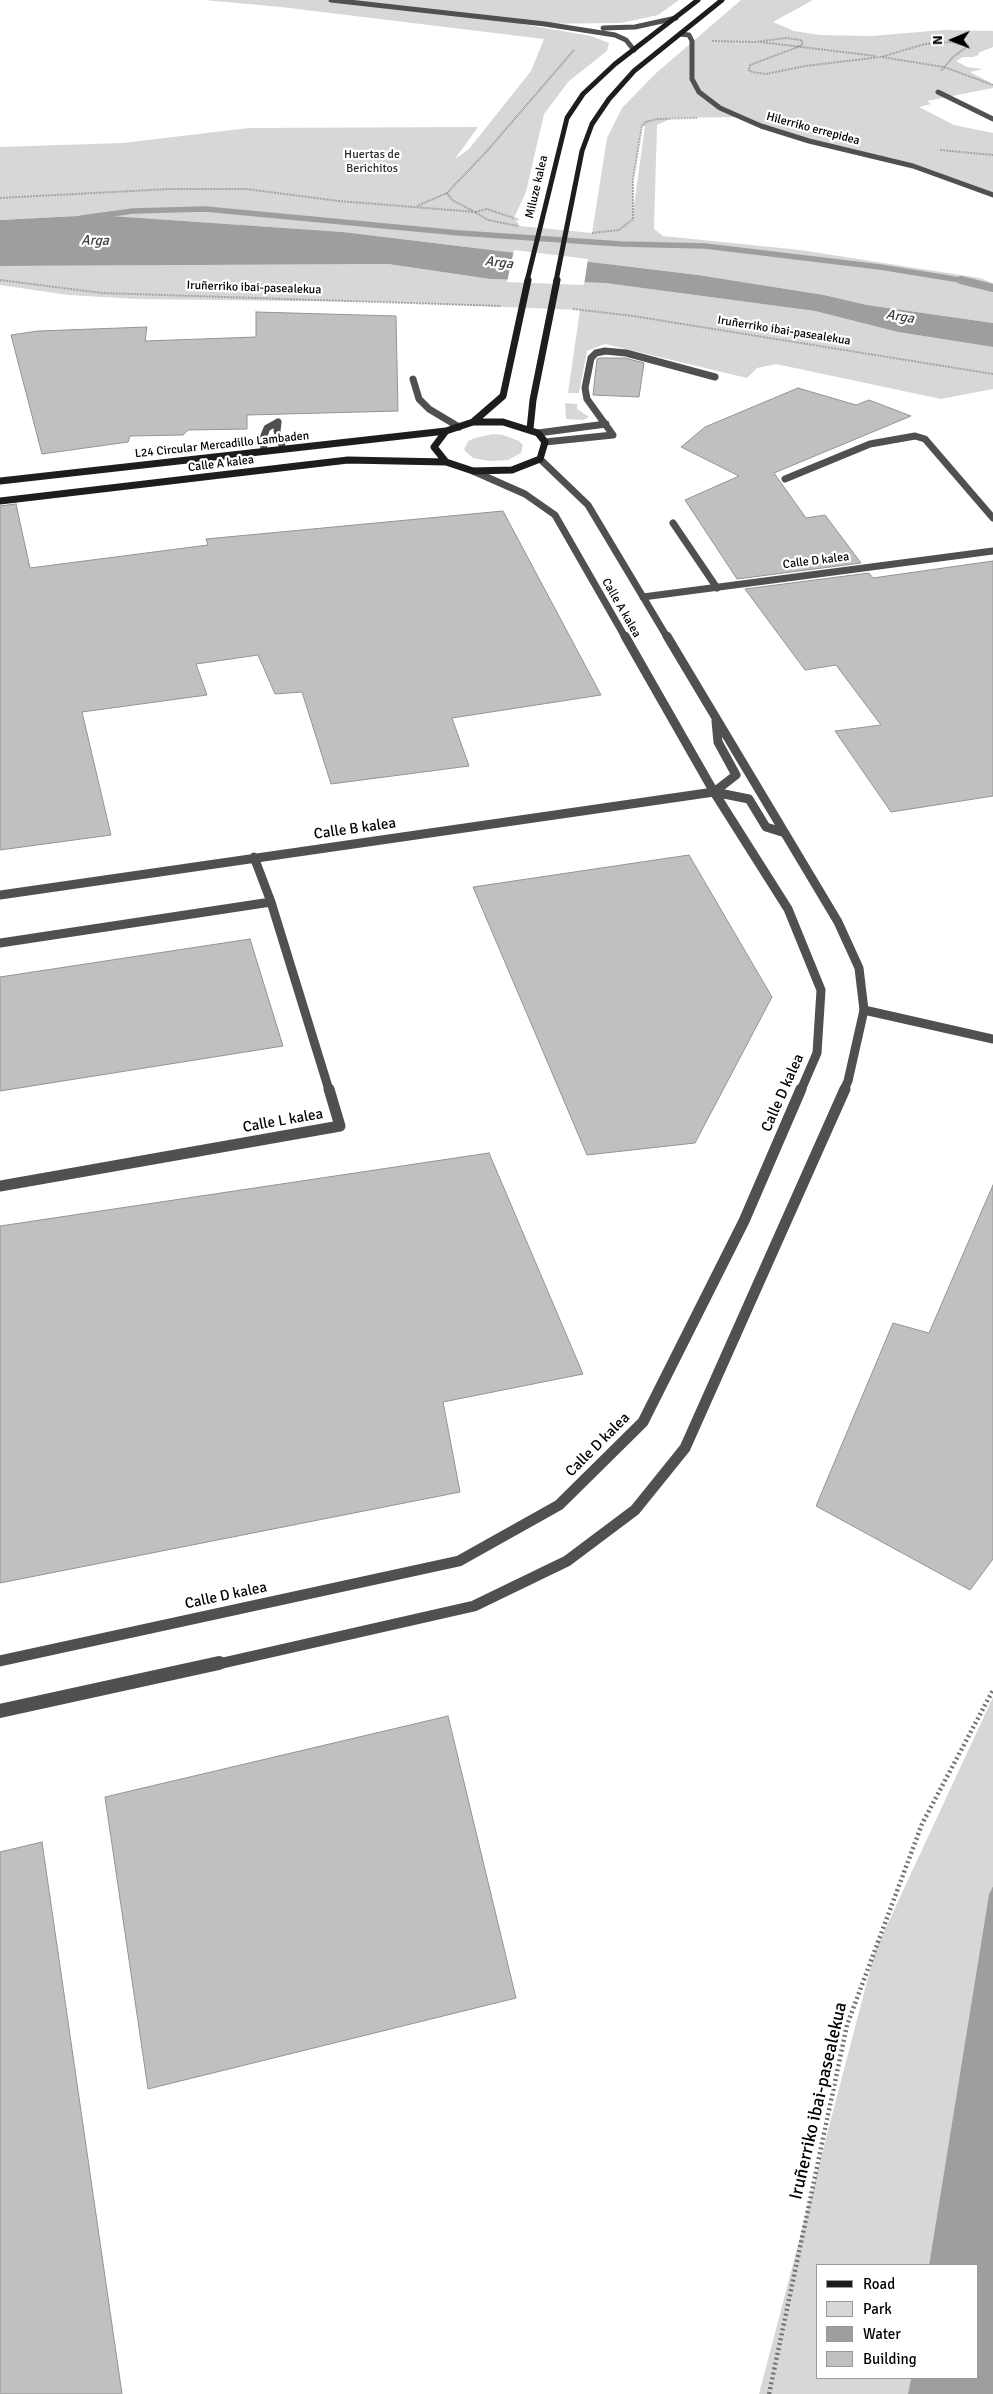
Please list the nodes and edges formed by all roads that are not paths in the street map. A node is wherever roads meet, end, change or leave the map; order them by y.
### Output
1 (331, 0) edge
2 (698, 0) edge
3 (722, 0) edge
4 (676, 18) junction
5 (545, 24) junction
6 (680, 34) junction
7 (634, 50) junction
8 (938, 92) road end
9 (993, 119) edge
10 (993, 195) edge
11 (715, 376) dead end
12 (413, 379) dead end
13 (473, 422) junction
14 (606, 424) junction
15 (459, 427) junction
16 (530, 429) junction
17 (446, 431) junction
18 (538, 434) junction
19 (545, 442) junction
20 (283, 449) junction
21 (264, 451) junction
22 (540, 459) junction
23 (446, 462) junction
24 (474, 471) junction
25 (0, 479) edge
26 (785, 479) dead end
27 (0, 501) edge
28 (993, 518) edge
29 (673, 523) dead end
30 (993, 551) edge
31 (717, 588) junction
32 (643, 597) junction
33 (716, 717) junction
34 (714, 792) junction
35 (785, 833) junction
36 (254, 857) junction
37 (0, 895) edge
38 (271, 902) junction
39 (0, 943) edge
40 (864, 1010) junction
41 (993, 1039) edge
42 (0, 1186) edge
43 (0, 1661) edge
44 (0, 1711) edge

1 - 5 street
2 - 4 main road, Miluze kalea
3 - 6 main road
4 - 5 street
4 - 7 main road, Miluze kalea
5 - 7 street
6 - 10 street, Hilerriko errepidea
6 - 16 main road
7 - 13 main road, Miluze kalea
8 - 9 street
11 - 14 street
12 - 15 street
13 - 15 main road, L24 Circular Mercadillo Lambaden
13 - 16 main road
14 - 18 street
14 - 19 street
15 - 17 main road, L24 Circular Mercadillo Lambaden
16 - 18 main road
17 - 20 main road, L24 Circular Mercadillo Lambaden
17 - 23 main road
18 - 19 main road
19 - 22 main road
20 - 21 main road, L24 Circular Mercadillo Lambaden
20 - 21 street
21 - 25 main road, L24 Circular Mercadillo Lambaden
22 - 24 main road, Calle A kalea
22 - 32 street, Calle A kalea
23 - 24 main road, Calle A kalea
23 - 27 main road, Calle A kalea
24 - 34 street, Calle A kalea
26 - 28 street
29 - 31 street
30 - 31 street, Calle D kalea
31 - 32 street, Calle D kalea
32 - 33 street, Calle A kalea
33 - 34 street
33 - 35 street, Calle A kalea
34 - 35 street
34 - 36 street, Calle B kalea
34 - 43 street, Calle D kalea
35 - 40 street
36 - 37 street, Calle B kalea
36 - 38 street, Calle L kalea
38 - 39 street
38 - 42 street, Calle L kalea
40 - 41 street
40 - 44 street

